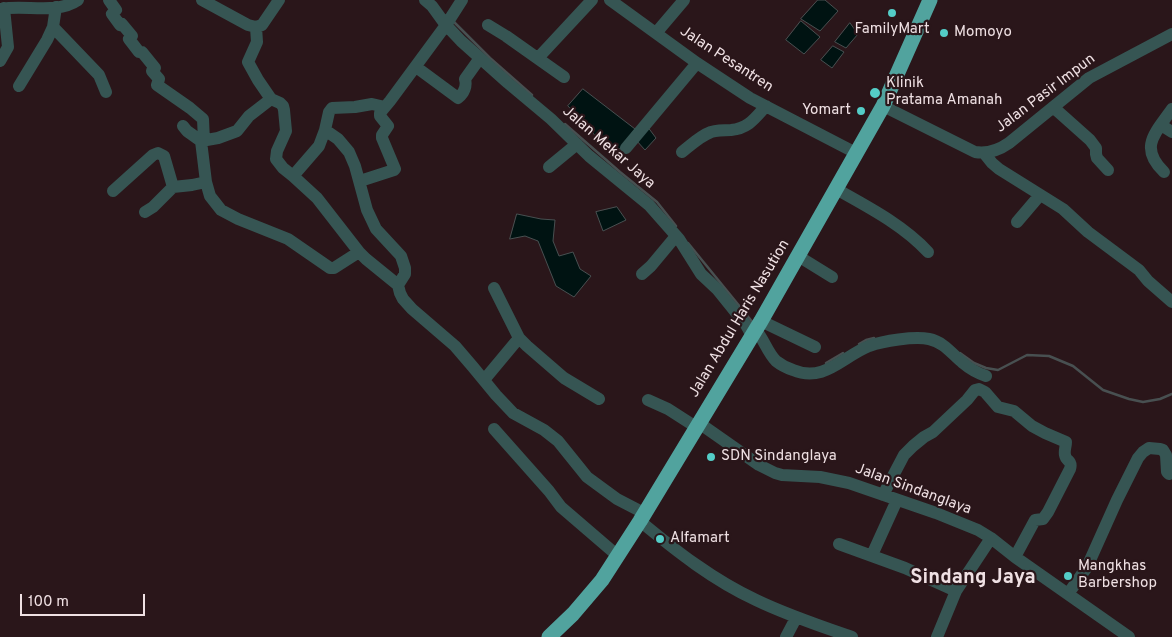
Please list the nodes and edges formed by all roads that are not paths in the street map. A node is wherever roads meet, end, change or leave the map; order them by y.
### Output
1 (78, 0) edge
2 (109, 0) edge
3 (202, 0) edge
4 (279, 0) edge
5 (425, 0) edge
6 (462, 0) edge
7 (592, 0) edge
8 (610, 0) edge
9 (684, 0) edge
10 (925, 2) edge
11 (56, 7) junction
12 (2, 8) edge
13 (449, 22) junction
14 (488, 25) dead end
15 (53, 27) junction
16 (256, 27) junction
17 (656, 33) junction
18 (1172, 35) edge
19 (480, 58) junction
20 (538, 58) junction
21 (0, 61) edge
22 (697, 63) junction
23 (416, 67) junction
24 (564, 77) dead end
25 (19, 86) dead end
26 (106, 92) dead end
27 (272, 99) junction
28 (766, 106) junction
29 (883, 106) junction
30 (385, 107) junction
31 (1053, 107) junction
32 (1172, 109) edge
33 (1161, 125) junction
34 (183, 126) dead end
35 (325, 130) junction
36 (1172, 132) edge
37 (202, 141) junction
38 (577, 144) junction
39 (626, 148) dead end
40 (682, 152) dead end
41 (856, 153) junction
42 (984, 153) junction
43 (549, 167) dead end
44 (1108, 170) dead end
45 (1164, 172) dead end
46 (293, 176) junction
47 (360, 180) junction
48 (206, 182) junction
49 (173, 187) junction
50 (836, 189) junction
51 (113, 191) dead end
52 (1040, 195) junction
53 (145, 212) dead end
54 (1017, 222) dead end
55 (676, 236) junction
56 (359, 252) junction
57 (928, 252) dead end
58 (798, 256) junction
59 (642, 274) dead end
60 (832, 277) dead end
61 (398, 285) junction
62 (494, 288) dead end
63 (1171, 300) edge
64 (756, 328) junction
65 (519, 338) junction
66 (815, 347) dead end
67 (986, 376) dead end
68 (484, 380) junction
69 (599, 399) dead end
70 (648, 400) dead end
71 (697, 425) junction
72 (494, 429) dead end
73 (1172, 473) edge
74 (883, 495) junction
75 (897, 500) junction
76 (642, 517) junction
77 (991, 538) junction
78 (838, 544) dead end
79 (872, 555) junction
80 (618, 556) junction
81 (1015, 557) junction
82 (956, 591) junction
83 (1068, 594) junction
84 (796, 618) junction
85 (552, 636) edge
86 (786, 637) edge
87 (852, 637) edge
88 (936, 637) edge
89 (1129, 637) edge

1 - 11 street
2 - 37 street
3 - 16 street
4 - 16 street
5 - 13 street, Jalan Mekar Jaya
6 - 13 street
7 - 20 street
8 - 17 street, Jalan Pesantren
9 - 17 street
10 - 29 highway, Jalan Abdul Haris Nasution
11 - 12 street
11 - 15 street
12 - 21 street
13 - 19 street, Jalan Mekar Jaya
13 - 23 street
14 - 20 street
15 - 25 street
15 - 26 street
16 - 27 street
17 - 22 street, Jalan Pesantren
18 - 31 street, Jalan Pasir Impun
19 - 23 street
19 - 38 street, Jalan Mekar Jaya
20 - 24 street
22 - 28 street, Jalan Pesantren
22 - 39 street
23 - 30 street
27 - 37 street
27 - 46 street
28 - 40 street
28 - 41 street, Jalan Pesantren
29 - 41 highway, Jalan Abdul Haris Nasution
29 - 42 street
30 - 35 street
30 - 47 street
31 - 42 street, Jalan Pasir Impun
31 - 44 street
32 - 33 street
33 - 36 street
33 - 45 street
34 - 37 street
35 - 46 street
35 - 47 street
37 - 48 street
38 - 43 street
38 - 55 street, Jalan Mekar Jaya
41 - 50 highway, Jalan Abdul Haris Nasution
42 - 52 street
46 - 56 street
47 - 61 street
48 - 49 street
48 - 56 street
49 - 51 street
49 - 53 street
50 - 57 street
50 - 58 highway, Jalan Abdul Haris Nasution
52 - 54 street
52 - 63 street
55 - 59 street
55 - 64 street, Jalan Mekar Jaya
56 - 61 street
58 - 60 street
58 - 64 highway, Jalan Abdul Haris Nasution
61 - 68 street
62 - 65 street
64 - 66 street
64 - 67 street, Jalan Mekar Jaya
64 - 71 highway, Jalan Abdul Haris Nasution
65 - 68 street
65 - 69 street
68 - 76 street
70 - 71 street, Jalan Sindanglaya
71 - 74 street, Jalan Sindanglaya
71 - 76 highway, Jalan Abdul Haris Nasution
72 - 80 street
73 - 83 street
74 - 75 street, Jalan Sindanglaya
74 - 81 street
75 - 77 street, Jalan Sindanglaya
75 - 79 street
76 - 80 highway, Jalan Abdul Haris Nasution
76 - 84 street
77 - 81 street, Jalan Sindanglaya
77 - 82 street
78 - 79 street
79 - 82 street
80 - 85 highway, Jalan Abdul Haris Nasution
81 - 83 street, Jalan Sindanglaya
82 - 88 street
83 - 89 street, Jalan Sindanglaya
84 - 86 street
84 - 87 street

